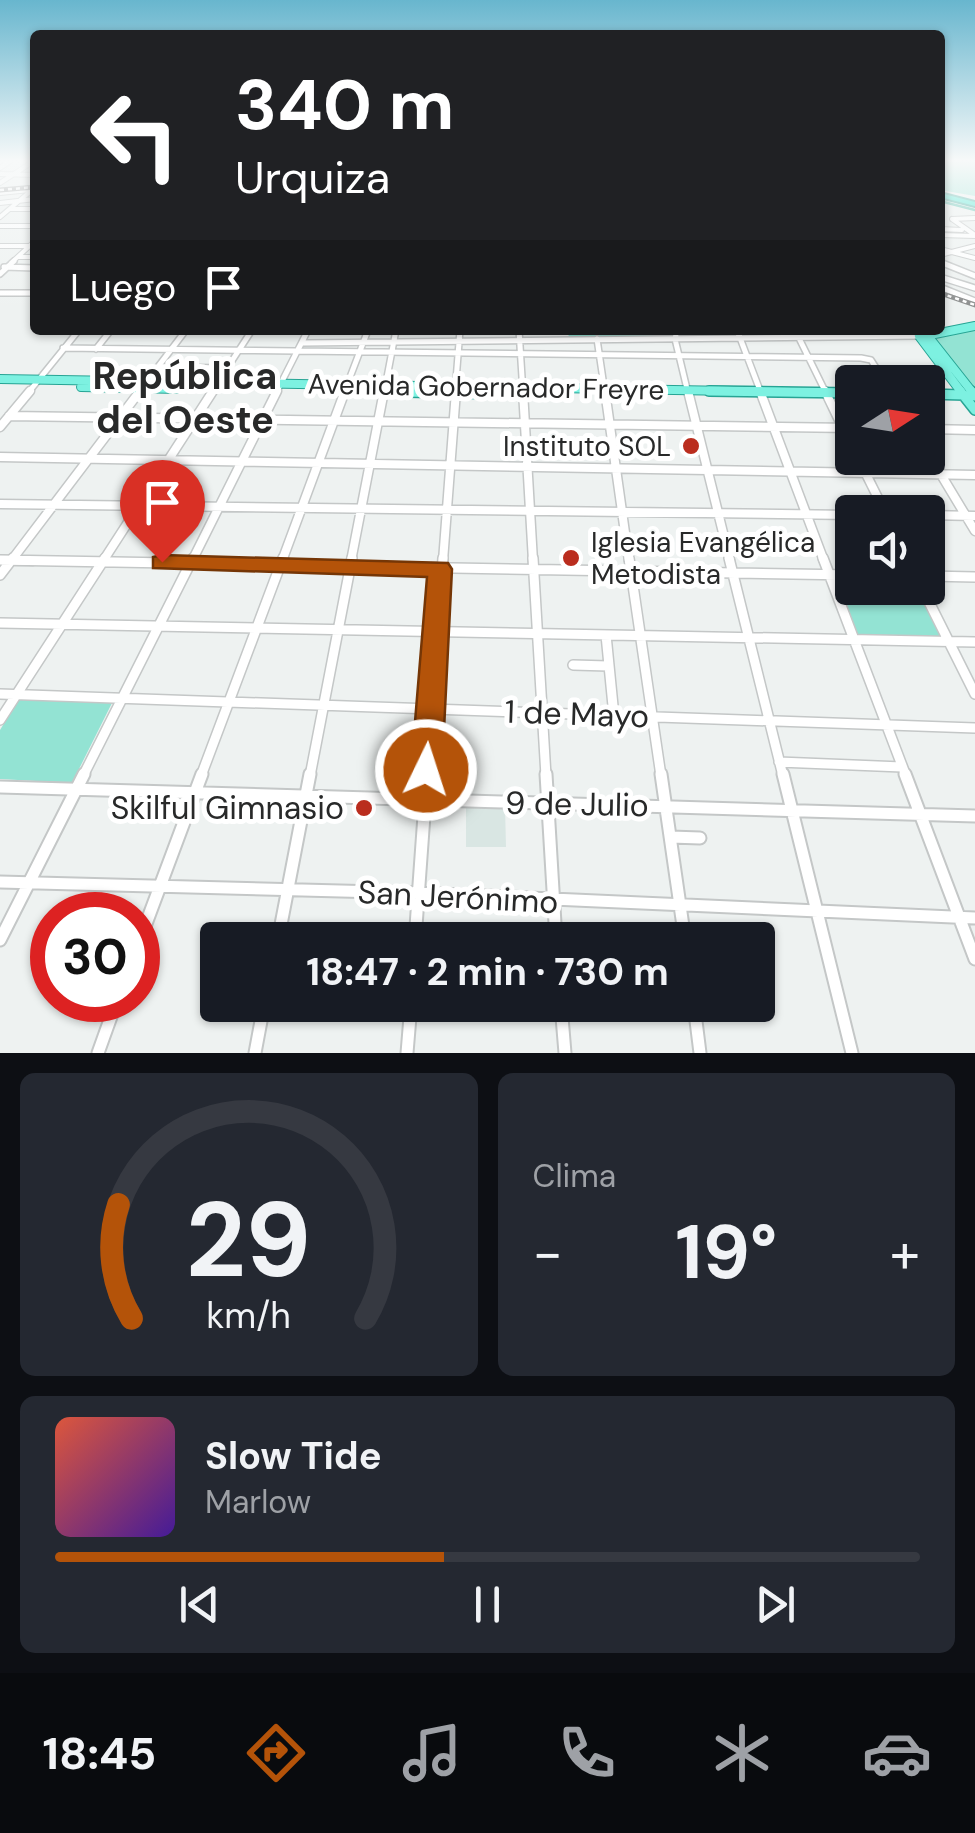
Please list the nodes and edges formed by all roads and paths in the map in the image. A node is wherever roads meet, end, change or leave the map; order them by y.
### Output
1 (975, 218) edge
2 (0, 226) edge
3 (30, 226) edge
4 (975, 226) edge
5 (964, 228) junction
6 (945, 231) edge
7 (945, 232) edge
8 (975, 235) edge
9 (30, 245) edge
10 (0, 246) edge
11 (975, 246) edge
12 (30, 247) edge
13 (952, 250) junction
14 (945, 252) edge
15 (18, 257) junction
16 (30, 257) edge
17 (945, 257) edge
18 (974, 261) edge
19 (30, 268) edge
20 (2, 269) edge
21 (945, 279) edge
22 (975, 282) edge
23 (966, 285) junction
24 (945, 289) edge
25 (945, 289) edge
26 (0, 293) edge
27 (30, 293) edge
28 (975, 302) edge
29 (975, 326) edge
30 (945, 330) edge
31 (75, 335) edge
32 (107, 335) edge
33 (182, 335) edge
34 (249, 335) edge
35 (306, 335) edge
36 (366, 335) edge
37 (460, 335) edge
38 (520, 335) edge
39 (565, 335) edge
40 (660, 335) edge
41 (676, 335) edge
42 (738, 335) edge
43 (797, 335) edge
44 (923, 335) edge
45 (566, 339) junction
46 (597, 339) junction
47 (459, 340) junction
48 (520, 340) junction
49 (394, 341) edge
50 (364, 342) junction
51 (302, 343) junction
52 (63, 348) junction
53 (96, 349) junction
54 (171, 350) junction
55 (238, 351) junction
56 (298, 351) junction
57 (360, 352) junction
58 (458, 353) junction
59 (521, 354) junction
60 (599, 355) junction
61 (679, 356) junction
62 (746, 357) junction
63 (808, 357) junction
64 (875, 365) edge
65 (158, 367) junction
66 (227, 368) junction
67 (0, 382) edge
68 (36, 383) junction
69 (144, 385) junction
70 (215, 386) junction
71 (280, 387) junction
72 (347, 388) junction
73 (384, 388) junction
74 (454, 389) junction
75 (523, 391) junction
76 (604, 392) junction
77 (688, 393) junction
78 (761, 395) junction
79 (827, 396) junction
80 (835, 396) edge
81 (945, 398) edge
82 (973, 399) edge
83 (835, 408) edge
84 (8, 416) junction
85 (119, 418) junction
86 (194, 420) junction
87 (263, 420) junction
88 (334, 421) junction
89 (378, 422) junction
90 (450, 423) junction
91 (524, 424) junction
92 (610, 425) junction
93 (0, 426) edge
94 (696, 426) junction
95 (774, 427) junction
96 (835, 428) edge
97 (945, 429) edge
98 (975, 430) edge
99 (0, 457) edge
100 (89, 458) junction
101 (168, 460) junction
102 (243, 462) junction
103 (317, 463) junction
104 (370, 464) junction
105 (447, 465) junction
106 (526, 467) junction
107 (615, 468) junction
108 (706, 469) junction
109 (790, 471) junction
110 (835, 472) edge
111 (945, 474) edge
112 (941, 475) edge
113 (975, 475) edge
114 (0, 504) edge
115 (54, 505) junction
116 (138, 506) junction
117 (219, 508) junction
118 (300, 510) junction
119 (361, 511) junction
120 (443, 512) junction
121 (529, 512) junction
122 (622, 513) junction
123 (718, 514) junction
124 (807, 514) junction
125 (835, 515) edge
126 (970, 516) edge
127 (975, 530) edge
128 (0, 560) edge
129 (11, 560) junction
130 (103, 561) junction
131 (191, 564) junction
132 (278, 566) junction
133 (350, 567) junction
134 (440, 569) junction
135 (531, 570) junction
136 (631, 571) junction
137 (732, 573) junction
138 (830, 574) junction
139 (835, 574) edge
140 (0, 575) edge
141 (945, 576) edge
142 (975, 576) edge
143 (930, 605) edge
144 (0, 623) edge
145 (61, 625) junction
146 (160, 626) junction
147 (255, 628) junction
148 (337, 630) junction
149 (435, 631) junction
150 (536, 634) junction
151 (606, 635) junction
152 (640, 636) junction
153 (748, 638) junction
154 (854, 639) junction
155 (949, 642) junction
156 (975, 642) edge
157 (573, 665) dead end
158 (608, 666) junction
159 (0, 694) edge
160 (17, 694) junction
161 (975, 694) edge
162 (122, 698) junction
163 (227, 701) junction
164 (322, 705) junction
165 (430, 709) junction
166 (541, 714) junction
167 (614, 716) junction
168 (653, 717) junction
169 (0, 720) edge
170 (768, 722) junction
171 (886, 725) junction
172 (975, 728) edge
173 (778, 762) junction
174 (902, 767) junction
175 (0, 786) edge
176 (76, 789) junction
177 (193, 792) junction
178 (306, 797) junction
179 (424, 801) junction
180 (548, 804) junction
181 (666, 806) junction
182 (791, 811) junction
183 (920, 815) junction
184 (975, 816) edge
185 (671, 837) junction
186 (700, 838) dead end
187 (0, 882) edge
188 (29, 882) junction
189 (158, 886) junction
190 (288, 889) junction
191 (156, 892) edge
192 (418, 893) junction
193 (553, 902) junction
194 (680, 906) junction
195 (816, 912) junction
196 (959, 918) junction
197 (975, 918) edge
198 (282, 922) edge
199 (416, 922) edge
200 (555, 922) edge
201 (682, 922) edge
202 (0, 940) edge
203 (975, 959) edge
204 (109, 1022) edge
205 (261, 1022) edge
206 (410, 1022) edge
207 (562, 1022) edge
208 (696, 1022) edge
209 (98, 1053) edge
210 (255, 1053) edge
211 (408, 1053) edge
212 (565, 1053) edge
213 (700, 1053) edge
214 (852, 1053) edge

1 - 5 street
2 - 3 street
4 - 5 street
5 - 6 street
5 - 8 street
7 - 8 street
9 - 10 street
11 - 13 street
12 - 15 street
13 - 14 street
13 - 18 street
15 - 16 street
15 - 20 street
17 - 22 street
19 - 20 street
21 - 23 street
22 - 23 street
23 - 24 street
25 - 28 street
26 - 27 street
29 - 30 main road
31 - 52 street
32 - 53 street
33 - 54 street
34 - 55 street
35 - 51 street
36 - 50 street
37 - 47 street
38 - 48 street
39 - 45 street
40 - 46 street
41 - 61 street
42 - 62 street
43 - 63 street
44 - 82 main road
45 - 46 street
45 - 48 street
46 - 60 street
47 - 48 street
47 - 49 street
47 - 58 street
48 - 59 street
49 - 50 street
49 - 57 street
49 - 58 street
49 - 73 street
50 - 51 street
50 - 57 street
51 - 56 street
52 - 53 street
52 - 68 street
53 - 54 street
54 - 55 street
54 - 65 street
55 - 56 street
55 - 66 street
56 - 57 street
56 - 71 street
57 - 72 street
58 - 59 street
58 - 74 street
59 - 60 street
59 - 75 street
60 - 61 street
60 - 76 street
61 - 62 street
61 - 77 street
62 - 63 street
62 - 78 street
63 - 64 street
63 - 79 street
65 - 66 street
65 - 69 street
66 - 70 street
67 - 68 main road, Avenida Gobernador Freyre
68 - 69 main road, Avenida Gobernador Freyre
68 - 84 street
69 - 70 main road, Avenida Gobernador Freyre
69 - 85 street
70 - 71 main road, Avenida Gobernador Freyre
70 - 86 street
71 - 72 main road, Avenida Gobernador Freyre
71 - 87 street
72 - 73 main road, Avenida Gobernador Freyre
72 - 88 street
73 - 74 main road, Avenida Gobernador Freyre
73 - 89 street
74 - 75 main road, Avenida Gobernador Freyre
74 - 90 street
75 - 76 main road, Avenida Gobernador Freyre
75 - 91 street
76 - 77 main road, Avenida Gobernador Freyre
76 - 92 street
77 - 78 main road, Avenida Gobernador Freyre
77 - 94 street
78 - 79 main road, Avenida Gobernador Freyre
78 - 95 street
79 - 80 main road, Avenida Gobernador Freyre
79 - 83 street
81 - 82 main road
84 - 85 street
84 - 93 street
85 - 86 street
85 - 100 street
86 - 87 street
86 - 101 street
87 - 88 street
87 - 102 street
88 - 89 street
88 - 103 street
89 - 90 street
89 - 104 street
90 - 91 street
90 - 105 street
91 - 92 street
91 - 106 street
92 - 94 street
92 - 107 street
94 - 95 street
94 - 108 street
95 - 96 street
95 - 109 street
97 - 98 street
99 - 100 street
100 - 101 street
100 - 115 street
101 - 102 street
101 - 116 street
102 - 103 street
102 - 117 street
103 - 104 street
103 - 118 street
104 - 105 street
104 - 119 street
105 - 106 street
105 - 120 street
106 - 107 street
106 - 121 street
107 - 108 street
107 - 122 street
108 - 109 street
108 - 123 street
109 - 110 street
109 - 124 street
111 - 113 street
112 - 126 street
114 - 115 street
115 - 116 street
115 - 129 street
116 - 117 street
116 - 130 street
117 - 118 street
117 - 131 street
118 - 119 street
118 - 132 street
119 - 120 street
119 - 133 street
120 - 121 street
120 - 134 street
121 - 122 street
121 - 135 street
122 - 123 street
122 - 136 street
123 - 124 street
123 - 137 street
124 - 125 street
124 - 138 street
126 - 127 street
128 - 129 street
129 - 130 street
129 - 140 street
130 - 131 street
130 - 145 street
131 - 132 street
131 - 146 street
132 - 133 street
132 - 147 street
133 - 134 street
133 - 148 street
134 - 135 street
134 - 149 street
135 - 136 street
135 - 150 street
136 - 137 street
136 - 152 street
137 - 138 street
137 - 153 street
138 - 139 street
138 - 154 street
141 - 142 street
143 - 155 street
144 - 145 street
145 - 146 street
145 - 160 street
146 - 147 street
146 - 162 street
147 - 148 street
147 - 163 street
148 - 149 street
148 - 164 street
149 - 150 street
149 - 165 street
150 - 151 street
150 - 166 street
151 - 152 street
151 - 158 street
152 - 153 street
152 - 168 street
153 - 154 street
153 - 170 street
154 - 155 street
154 - 171 street
155 - 156 street
155 - 161 street
157 - 158 street
158 - 167 street
159 - 160 street, 1 de Mayo
160 - 162 street, 1 de Mayo
160 - 169 street
162 - 163 street, 1 de Mayo
162 - 176 street
163 - 164 street, 1 de Mayo
163 - 177 street
164 - 165 street, 1 de Mayo
164 - 178 street
165 - 166 street, 1 de Mayo
165 - 179 street
166 - 167 street, 1 de Mayo
166 - 180 street
167 - 168 street, 1 de Mayo
168 - 170 street, 1 de Mayo
168 - 181 street
170 - 171 street, 1 de Mayo
170 - 173 street
171 - 172 street, 1 de Mayo
171 - 174 street
173 - 174 street
173 - 182 street
174 - 183 street
175 - 176 street, 9 de Julio
176 - 177 street, 9 de Julio
176 - 188 street
177 - 178 street, 9 de Julio
177 - 189 street
178 - 179 street, 9 de Julio
178 - 190 street
179 - 180 street, 9 de Julio
179 - 192 street
180 - 181 street, 9 de Julio
180 - 193 street
181 - 182 street, 9 de Julio
181 - 185 street
182 - 183 street, 9 de Julio
182 - 195 street
183 - 184 street, 9 de Julio
183 - 196 street
185 - 186 street
185 - 194 street
187 - 188 street, San Jerónimo
188 - 189 street, San Jerónimo
188 - 202 street
189 - 190 street, San Jerónimo
189 - 191 street
190 - 192 street, San Jerónimo
190 - 198 street
192 - 193 street, San Jerónimo
192 - 199 street
193 - 194 street, San Jerónimo
193 - 200 street
194 - 195 street, San Jerónimo
194 - 201 street
195 - 196 street, San Jerónimo
195 - 214 street
196 - 197 street, San Jerónimo
196 - 203 street
204 - 209 street
205 - 210 street
206 - 211 street
207 - 212 street
208 - 213 street

